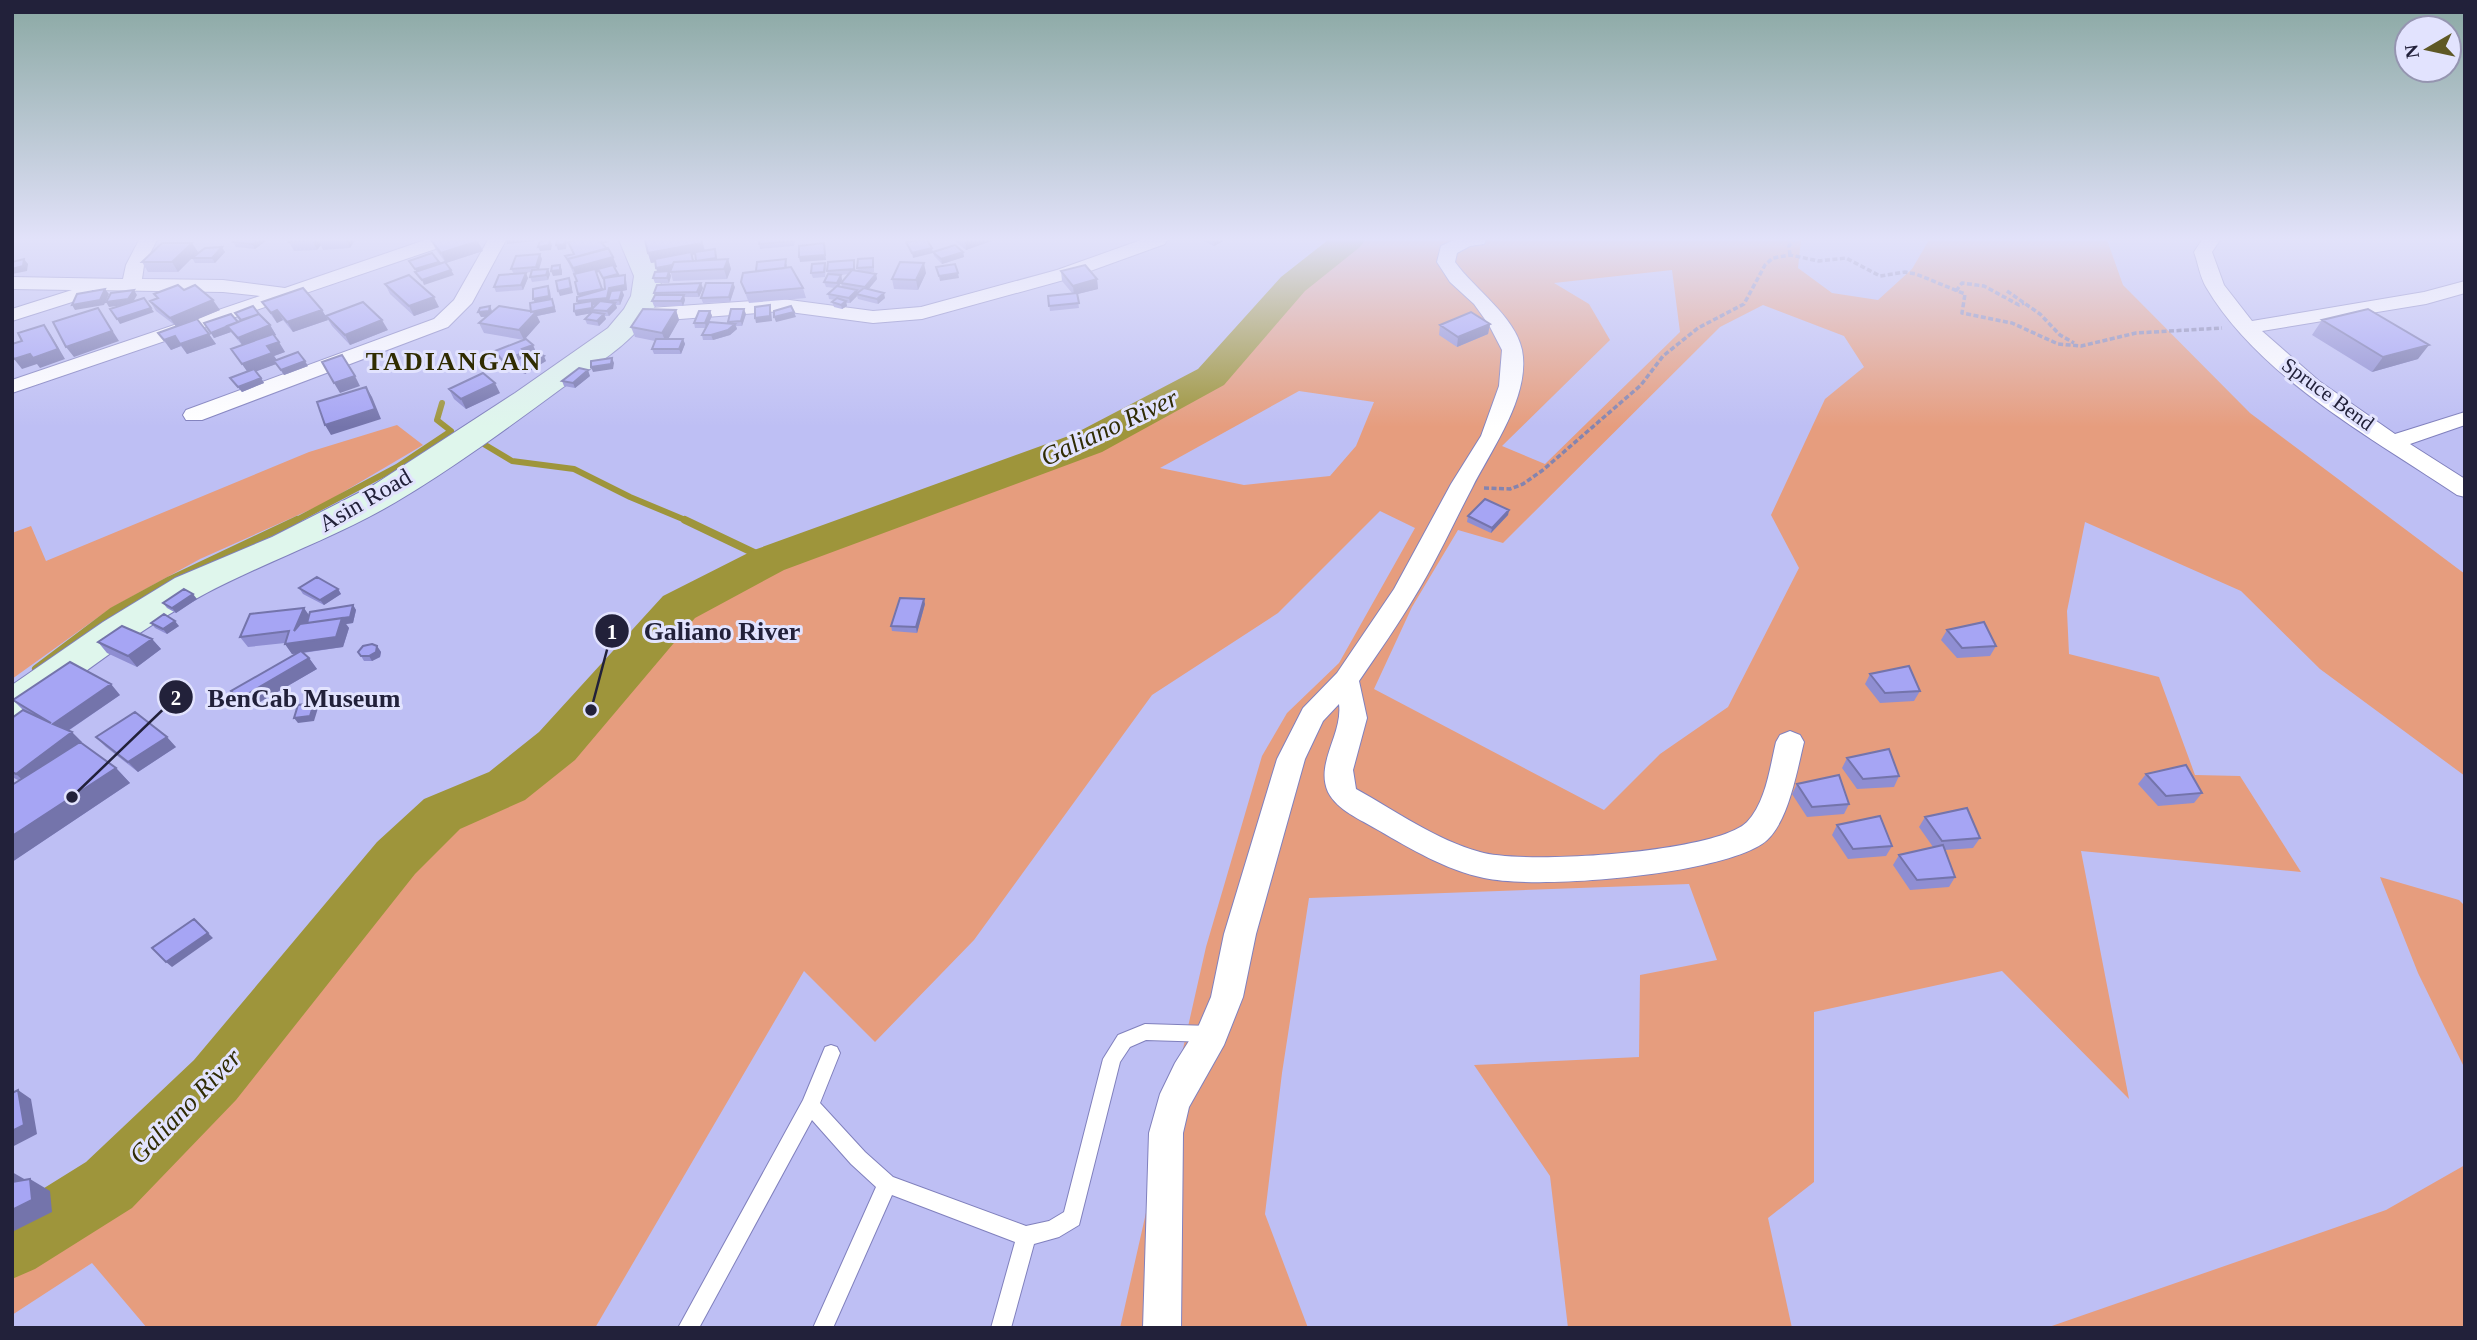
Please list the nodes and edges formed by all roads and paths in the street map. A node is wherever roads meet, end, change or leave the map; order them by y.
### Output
1 (52, 303) edge
2 (260, 303) edge
3 (462, 303) edge
4 (642, 303) edge
5 (961, 303) edge
6 (1483, 303) edge
7 (1745, 303) edge
8 (1965, 303) edge
9 (2011, 303) edge
10 (2025, 303) joint
11 (2224, 303) edge
12 (2399, 303) edge
13 (637, 312) junction
14 (12, 315) edge
15 (2245, 328) junction
16 (2081, 346) junction
17 (12, 387) edge
18 (194, 415) dead end
19 (2465, 418) edge
20 (2395, 442) junction
21 (1462, 484) junction
22 (2465, 490) edge
23 (1346, 680) junction
24 (12, 705) edge
25 (1790, 742) dead end
26 (1212, 1034) junction
27 (831, 1053) dead end
28 (810, 1105) junction
29 (887, 1184) junction
30 (1026, 1236) junction
31 (688, 1328) edge
32 (823, 1328) edge
33 (1001, 1328) edge
34 (1161, 1328) edge

1 - 14 street
2 - 17 street
3 - 18 street
4 - 13 main road, Asin Road
5 - 13 street
6 - 21 street
7 - 21 path
8 - 16 path
9 - 10 path
10 - 16 path
11 - 15 street, Spruce Bend
12 - 15 street
13 - 24 main road, Asin Road
15 - 16 path
15 - 20 street, Spruce Bend
19 - 20 street
20 - 22 street, Spruce Bend
21 - 23 street
23 - 25 street
23 - 26 street
26 - 30 lane
26 - 34 street
27 - 28 lane
28 - 29 lane
28 - 31 lane
29 - 30 lane
29 - 32 lane
30 - 33 lane

